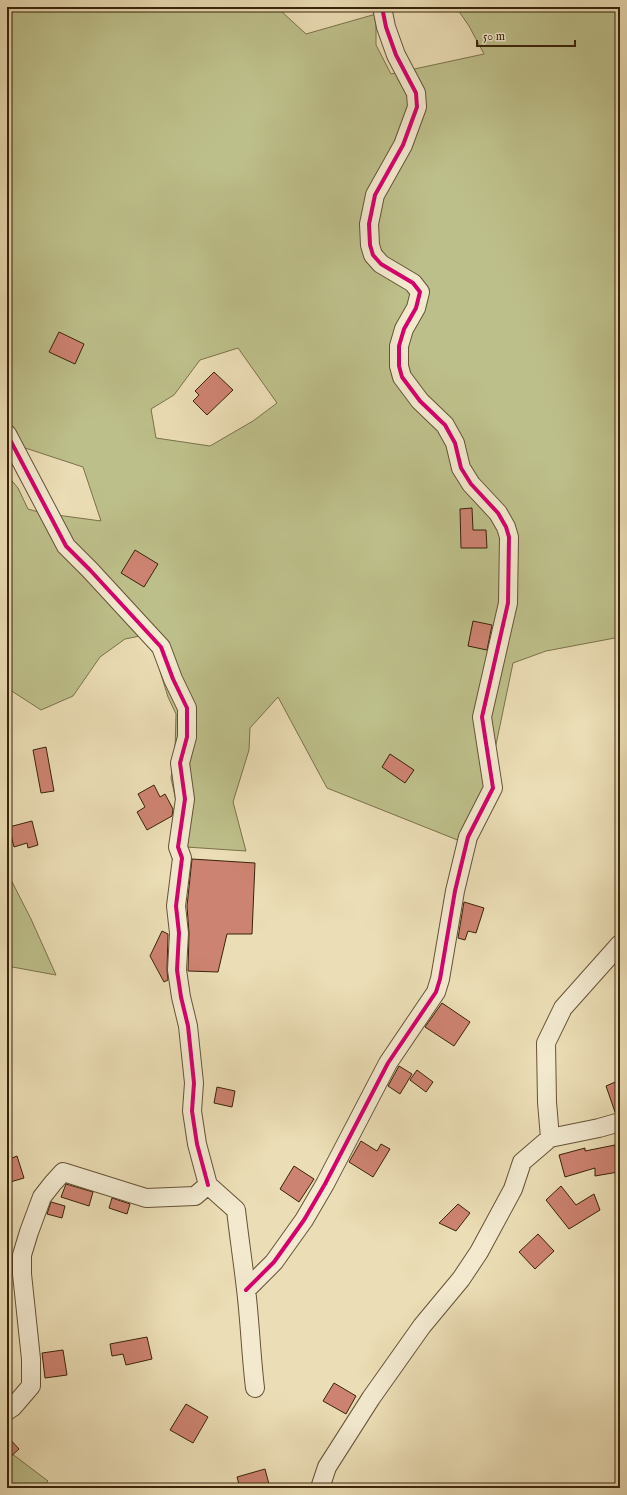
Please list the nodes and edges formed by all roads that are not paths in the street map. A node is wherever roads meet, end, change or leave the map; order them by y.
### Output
1 (382, 7) edge
2 (7, 434) edge
3 (620, 944) edge
4 (620, 1122) edge
5 (550, 1138) junction
6 (208, 1185) junction
7 (246, 1290) junction
8 (255, 1388) dead end
9 (7, 1411) edge
10 (320, 1488) edge

1 - 7 street
2 - 6 street
3 - 5 street
4 - 5 street
5 - 10 street
6 - 7 street
6 - 9 street
7 - 8 street

